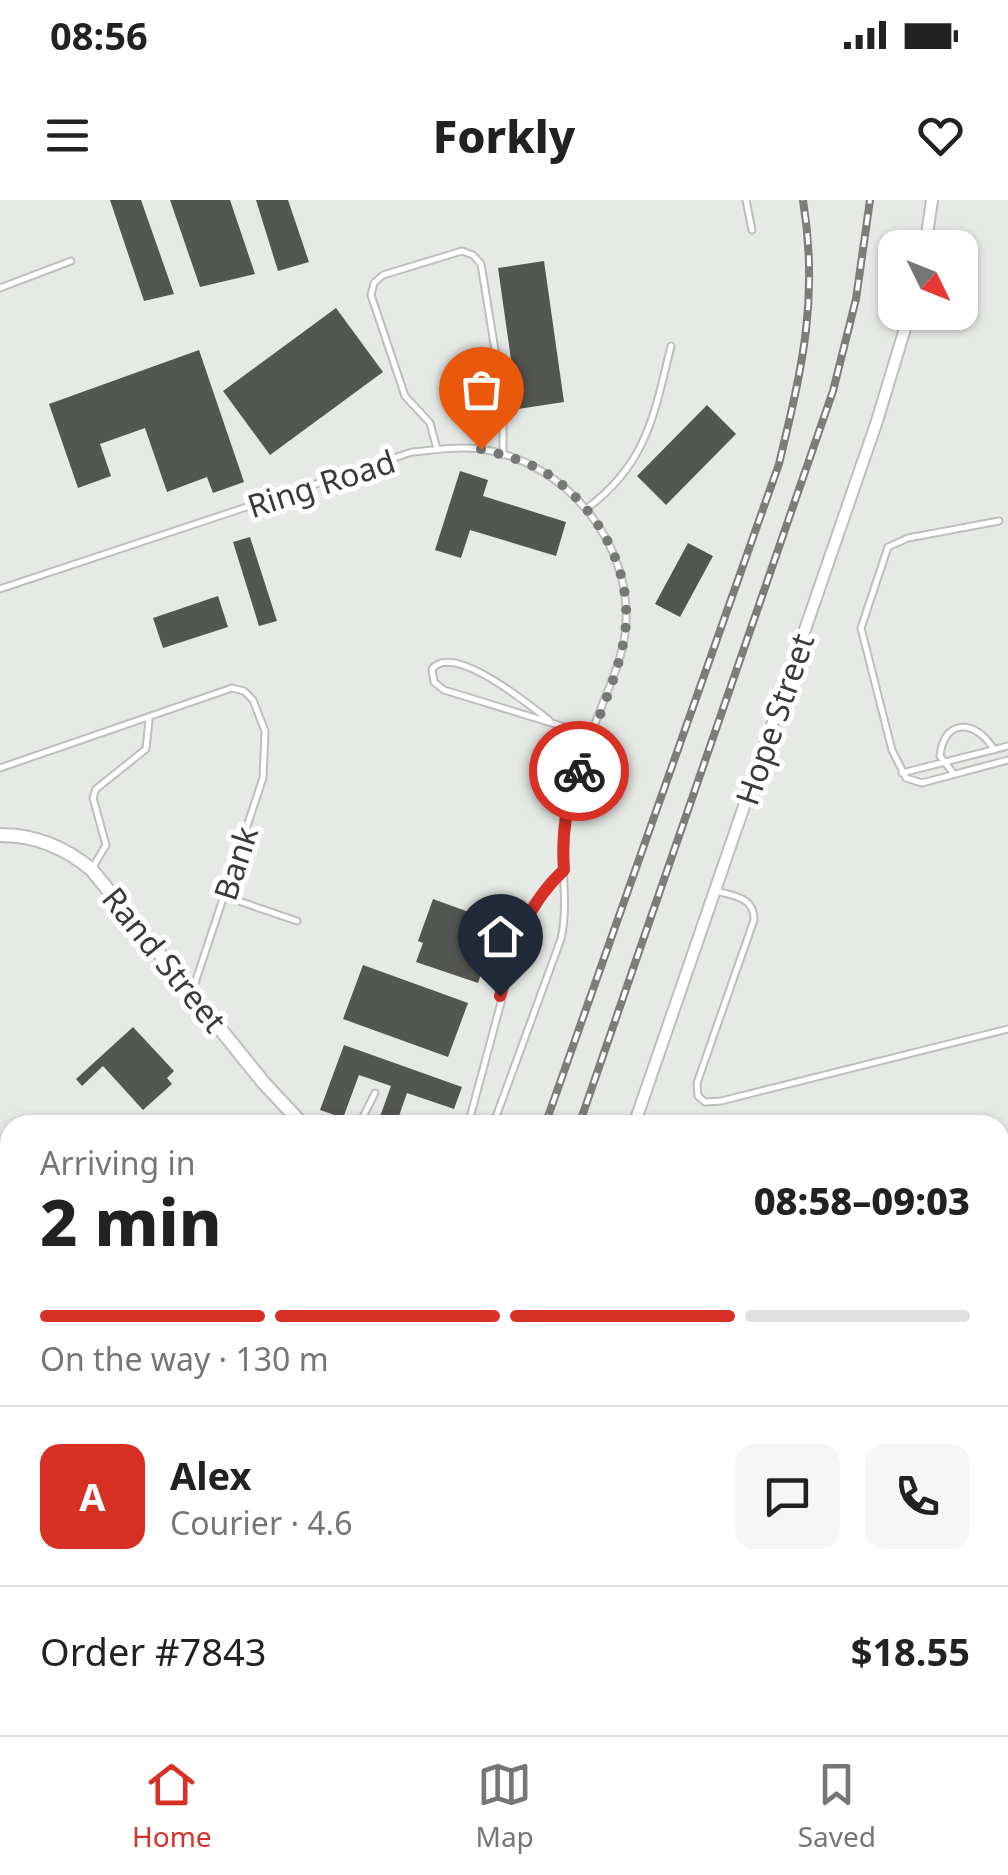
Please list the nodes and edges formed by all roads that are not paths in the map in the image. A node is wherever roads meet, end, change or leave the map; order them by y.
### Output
1 (746, 200) edge
2 (932, 200) edge
3 (752, 230) dead end
4 (928, 230) edge
5 (72, 262) dead end
6 (0, 288) edge
7 (905, 330) edge
8 (672, 346) dead end
9 (437, 449) junction
10 (502, 455) junction
11 (586, 509) junction
12 (999, 521) dead end
13 (0, 589) edge
14 (150, 718) junction
15 (549, 720) junction
16 (591, 735) junction
17 (1008, 746) edge
18 (994, 750) junction
19 (1008, 760) edge
20 (943, 763) junction
21 (0, 768) edge
22 (902, 773) junction
23 (954, 774) junction
24 (0, 834) edge
25 (92, 870) junction
26 (564, 870) junction
27 (714, 890) junction
28 (224, 896) junction
29 (297, 921) dead end
30 (192, 992) junction
31 (1008, 1029) edge
32 (375, 1093) dead end
33 (294, 1115) edge
34 (364, 1115) edge
35 (470, 1115) edge
36 (498, 1115) edge
37 (637, 1115) edge

1 - 3 lane
2 - 4 street
5 - 6 lane
7 - 27 street, Hope Street
8 - 11 lane
9 - 10 lane, Ring Road
9 - 10 lane
9 - 13 lane, Ring Road
10 - 11 lane, Ring Road
11 - 16 lane, Ring Road
12 - 22 lane
14 - 21 lane
14 - 25 lane
14 - 28 lane, Bank
15 - 15 lane
15 - 16 lane
16 - 26 lane, Ring Road
17 - 18 lane
18 - 20 lane
18 - 20 lane
19 - 23 lane
20 - 22 lane
20 - 23 lane
22 - 23 lane
24 - 25 street, Rand Street
25 - 30 street, Rand Street
26 - 35 lane
26 - 36 lane, Ring Road
27 - 31 lane
27 - 37 street, Hope Street
28 - 29 lane
28 - 30 lane, Bank
30 - 33 street, Rand Street
32 - 34 lane

